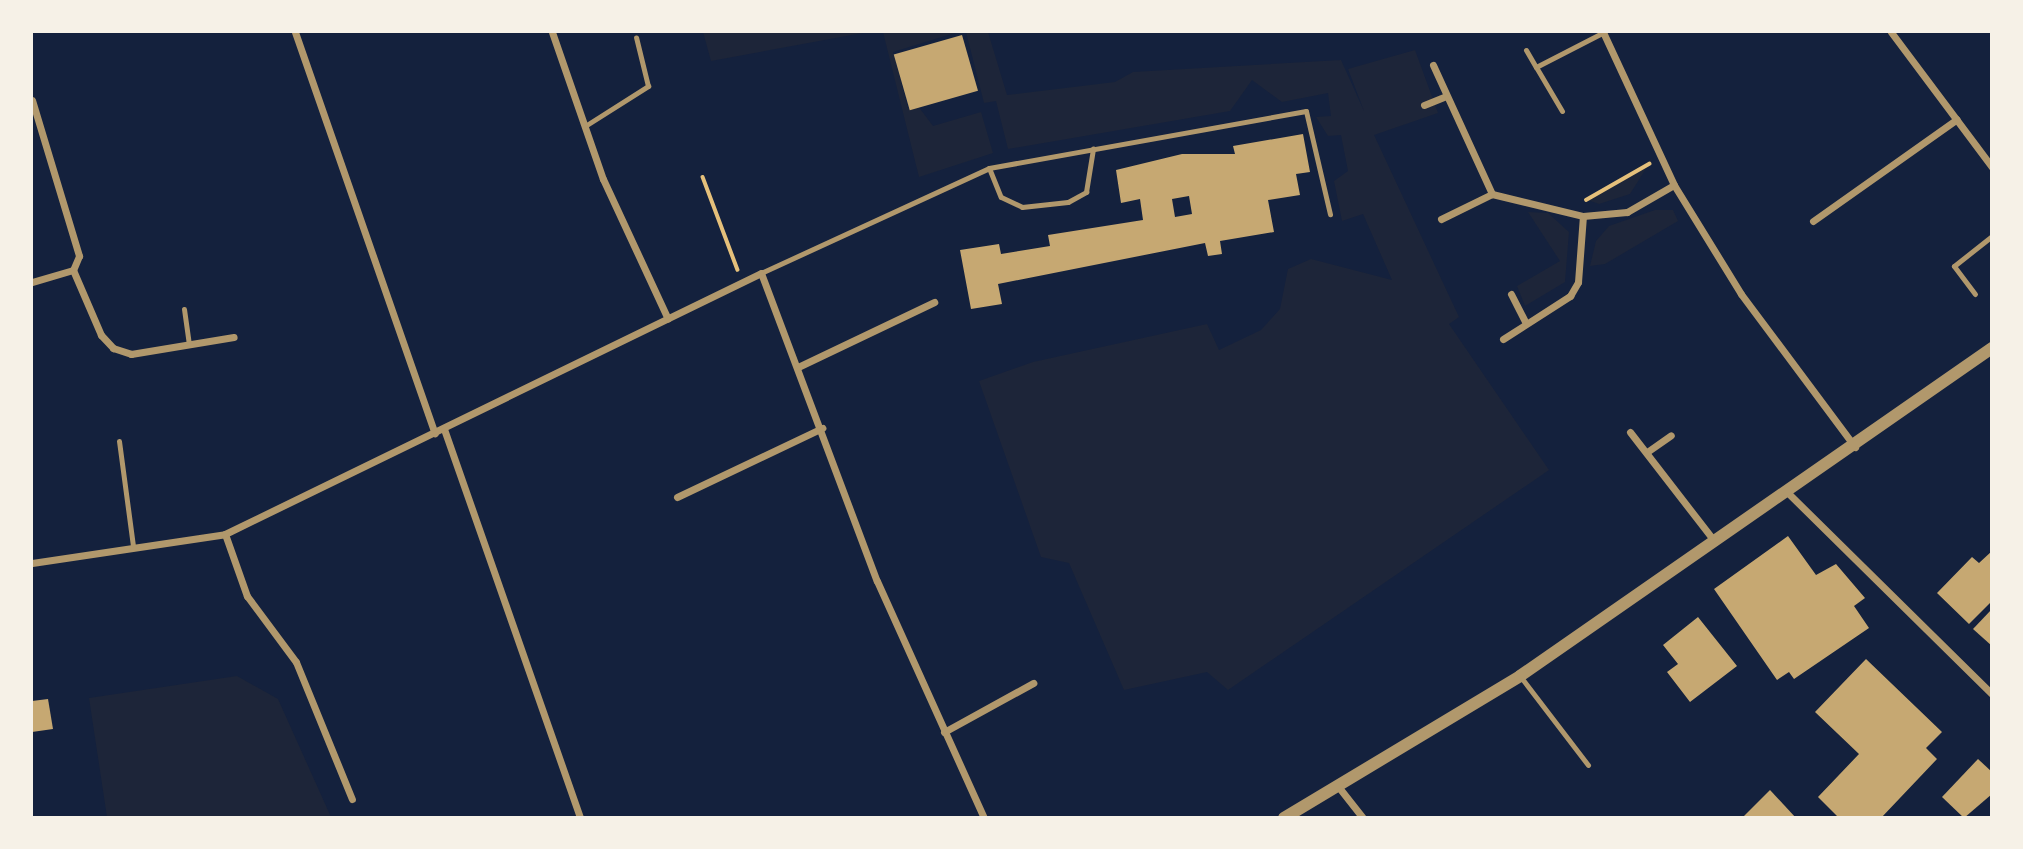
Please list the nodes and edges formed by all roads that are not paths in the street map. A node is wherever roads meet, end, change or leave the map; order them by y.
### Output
1 (295, 32) edge
2 (552, 32) edge
3 (1603, 32) edge
4 (1891, 32) edge
5 (636, 37) dead end
6 (1526, 50) dead end
7 (1433, 65) dead end
8 (1536, 67) junction
9 (1446, 96) junction
10 (32, 100) edge
11 (1424, 105) dead end
12 (1562, 111) dead end
13 (1956, 119) junction
14 (585, 126) junction
15 (1093, 149) junction
16 (1992, 167) edge
17 (989, 168) junction
18 (1674, 185) junction
19 (1492, 194) junction
20 (1331, 214) dead end
21 (1583, 216) junction
22 (1441, 219) dead end
23 (1813, 220) dead end
24 (1992, 236) edge
25 (74, 270) junction
26 (761, 273) junction
27 (32, 282) edge
28 (1511, 294) dead end
29 (1975, 295) dead end
30 (934, 302) dead end
31 (184, 309) dead end
32 (668, 319) junction
33 (1526, 323) junction
34 (234, 337) dead end
35 (1503, 339) dead end
36 (189, 344) junction
37 (1992, 348) edge
38 (798, 366) junction
39 (822, 428) junction
40 (444, 429) junction
41 (1630, 432) dead end
42 (435, 433) junction
43 (1671, 435) dead end
44 (120, 441) dead end
45 (1855, 447) junction
46 (1647, 452) junction
47 (1788, 493) junction
48 (677, 497) dead end
49 (225, 534) junction
50 (1716, 542) junction
51 (133, 546) junction
52 (32, 563) edge
53 (1520, 676) junction
54 (1033, 683) dead end
55 (1992, 694) edge
56 (944, 732) junction
57 (1588, 765) dead end
58 (1337, 784) junction
59 (352, 799) dead end
60 (580, 817) edge
61 (984, 817) edge
62 (1284, 817) edge
63 (1363, 817) edge

1 - 42 street
2 - 14 street
3 - 8 lane
3 - 18 street
4 - 13 street
5 - 14 lane
6 - 8 lane
7 - 9 street
8 - 12 lane
9 - 11 street
9 - 19 street
10 - 25 street
13 - 16 street
13 - 23 street
14 - 32 street
15 - 17 lane
15 - 17 lane
15 - 20 lane
17 - 26 lane
18 - 21 street
18 - 45 street
19 - 21 street
19 - 22 street
21 - 33 street
24 - 29 lane
25 - 27 street
25 - 36 street
26 - 32 street
26 - 38 street
28 - 33 street
30 - 38 street
31 - 36 lane
32 - 40 street
33 - 35 street
34 - 36 street
37 - 45 street
38 - 39 street
39 - 48 street
39 - 56 street
40 - 42 street
40 - 60 street
41 - 46 street
42 - 49 street
43 - 46 street
44 - 51 lane
45 - 47 street
46 - 50 street
47 - 50 street
47 - 55 street
49 - 51 street
49 - 59 street
50 - 53 street
51 - 52 street
53 - 57 lane
53 - 58 street
54 - 56 street
56 - 61 street
58 - 62 street
58 - 63 street

